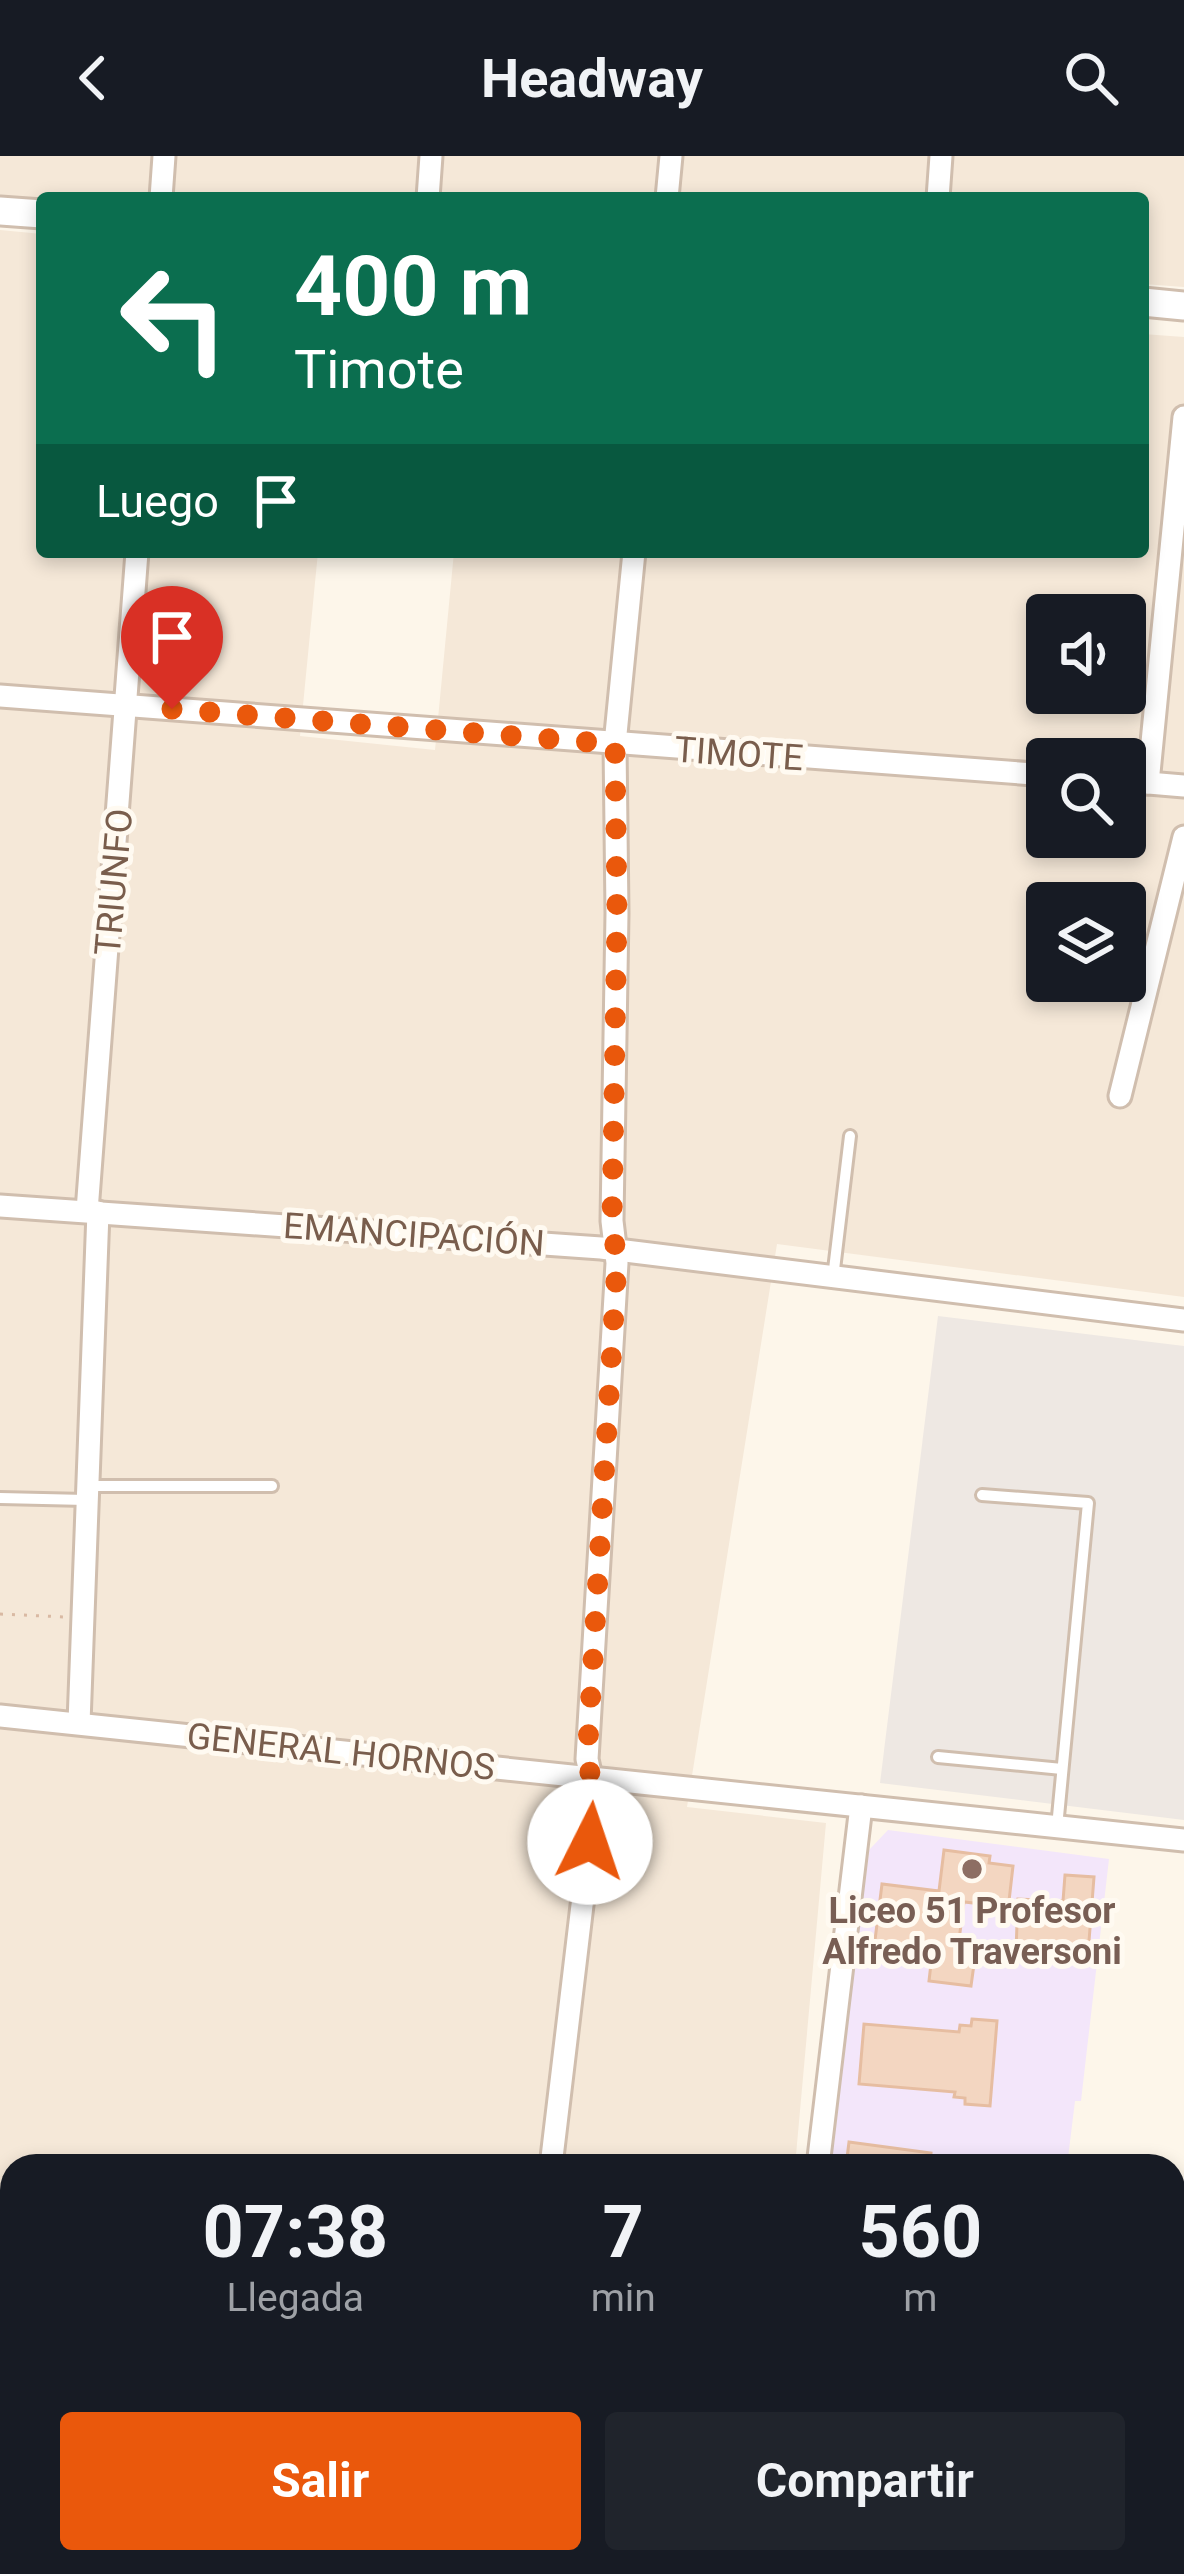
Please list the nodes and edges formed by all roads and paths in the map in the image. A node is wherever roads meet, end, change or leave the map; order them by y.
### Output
1 (164, 156) edge
2 (431, 156) edge
3 (670, 156) edge
4 (941, 156) edge
5 (161, 192) edge
6 (428, 192) edge
7 (667, 192) edge
8 (938, 192) edge
9 (0, 211) edge
10 (36, 214) edge
11 (1149, 303) edge
12 (1184, 306) edge
13 (1184, 417) edge
14 (137, 558) edge
15 (633, 558) edge
16 (0, 697) edge
17 (127, 706) junction
18 (1142, 738) edge
19 (615, 744) junction
20 (1026, 774) edge
21 (1146, 783) edge
22 (1184, 786) edge
23 (1184, 837) edge
24 (1120, 1096) dead end
25 (850, 1136) dead end
26 (0, 1206) edge
27 (93, 1212) junction
28 (615, 1251) junction
29 (833, 1277) junction
30 (1184, 1321) edge
31 (272, 1486) dead end
32 (90, 1493) junction
33 (982, 1495) dead end
34 (0, 1498) edge
35 (0, 1614) edge
36 (85, 1618) junction
37 (0, 1716) edge
38 (80, 1723) junction
39 (938, 1756) dead end
40 (1062, 1769) junction
41 (594, 1778) junction
42 (861, 1806) junction
43 (1057, 1827) junction
44 (1184, 1840) edge
45 (552, 2154) edge
46 (819, 2154) edge

1 - 5 street
2 - 6 street
3 - 7 street
4 - 8 street
9 - 10 street
11 - 12 street
13 - 18 street
14 - 17 street, TRIUNFO
15 - 19 street
16 - 17 street, TIMOTE
17 - 19 street, TIMOTE
17 - 27 street, TRIUNFO
19 - 20 street, TIMOTE
19 - 28 street
21 - 22 street
23 - 24 street
25 - 29 lane
26 - 27 street, EMANCIPACIÓN
27 - 28 street, EMANCIPACIÓN
27 - 32 street, TRIUNFO
28 - 29 street, EMANCIPACIÓN
28 - 41 street
29 - 30 street, EMANCIPACIÓN
31 - 32 lane
32 - 34 lane
32 - 36 street, TRIUNFO
33 - 40 lane
35 - 36 path
36 - 38 street, TRIUNFO
37 - 38 street, GENERAL HORNOS
38 - 41 street, GENERAL HORNOS
39 - 40 lane
40 - 43 lane
41 - 42 street, GENERAL HORNOS
41 - 45 street
42 - 43 street, GENERAL HORNOS
42 - 46 street
43 - 44 street, GENERAL HORNOS

